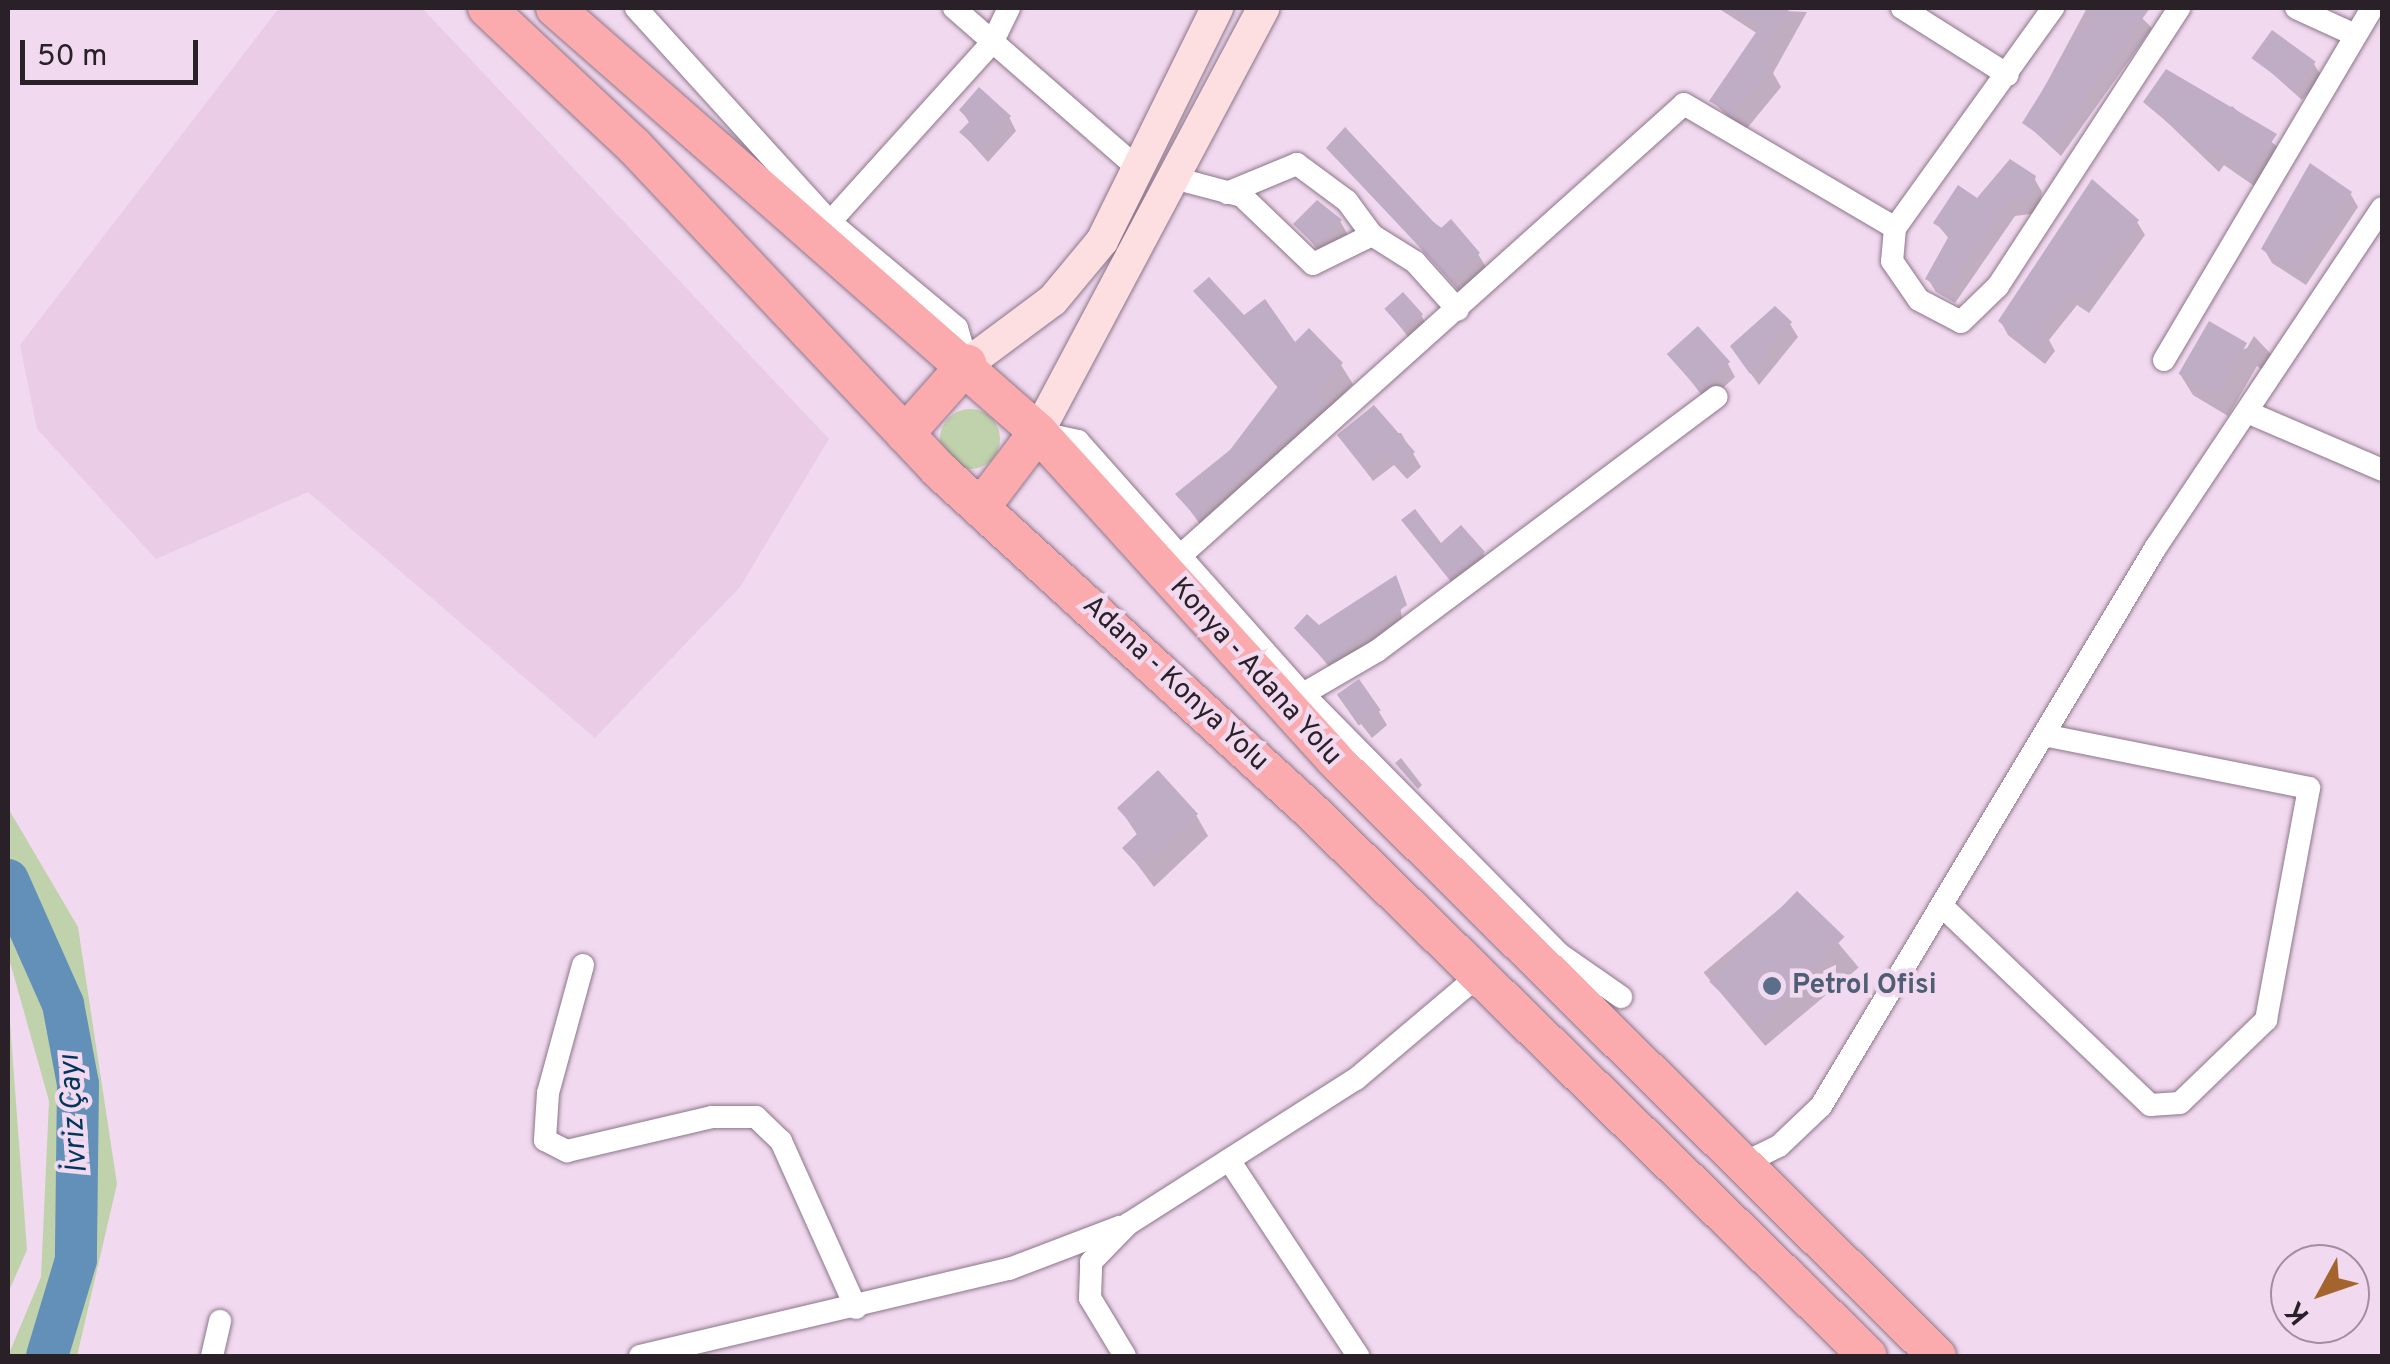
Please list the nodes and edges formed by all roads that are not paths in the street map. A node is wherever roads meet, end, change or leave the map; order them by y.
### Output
1 (487, 8) edge
2 (555, 8) edge
3 (636, 8) edge
4 (954, 8) edge
5 (1009, 8) edge
6 (1218, 8) edge
7 (1264, 8) edge
8 (1902, 8) edge
9 (2053, 8) edge
10 (2179, 8) edge
11 (2296, 8) edge
12 (2372, 8) edge
13 (2355, 35) junction
14 (992, 43) junction
15 (2008, 75) junction
16 (1141, 171) junction
17 (1174, 178) junction
18 (1227, 193) junction
19 (2382, 208) edge
20 (830, 222) junction
21 (1896, 228) junction
22 (1372, 235) junction
23 (2358, 244) junction
24 (2382, 251) edge
25 (1458, 310) junction
26 (2164, 360) dead end
27 (967, 364) junction
28 (1717, 397) dead end
29 (2247, 412) junction
30 (1038, 432) junction
31 (905, 434) junction
32 (2382, 470) edge
33 (981, 507) junction
34 (1179, 557) junction
35 (1303, 694) junction
36 (2044, 735) junction
37 (1942, 906) junction
38 (582, 965) dead end
39 (1478, 976) junction
40 (1621, 997) dead end
41 (1229, 1160) junction
42 (1740, 1165) junction
43 (1128, 1224) junction
44 (856, 1308) junction
45 (220, 1321) dead end
46 (212, 1356) edge
47 (640, 1356) edge
48 (1125, 1356) edge
49 (1358, 1356) edge
50 (1868, 1356) edge
51 (1937, 1356) edge

1 - 31 highway, Adana - Konya Yolu
2 - 27 highway, Konya - Adana Yolu
3 - 20 street
4 - 14 street
5 - 14 street
6 - 16 main road
7 - 17 main road
8 - 15 street
9 - 15 street
10 - 21 street
11 - 13 street
12 - 13 street
13 - 26 street
14 - 16 street
14 - 20 street
15 - 21 street
16 - 27 main road
17 - 18 street
17 - 30 main road
18 - 22 street
18 - 22 street
19 - 23 street
20 - 27 street
21 - 25 street
22 - 25 street
23 - 24 street
23 - 29 street
25 - 34 street
27 - 30 highway, Konya - Adana Yolu
27 - 31 highway
28 - 35 street
29 - 32 street
29 - 36 street
30 - 33 highway
30 - 34 street
30 - 42 highway, Konya - Adana Yolu
31 - 33 highway, Adana - Konya Yolu
33 - 39 highway, Adana - Konya Yolu
34 - 35 street
35 - 40 street
36 - 37 street
36 - 37 street
37 - 42 street
38 - 44 street
39 - 41 street
39 - 50 highway, Adana - Konya Yolu
41 - 43 street
41 - 49 street
42 - 51 highway, Konya - Adana Yolu
43 - 44 street
43 - 48 street
44 - 47 street
45 - 46 street

